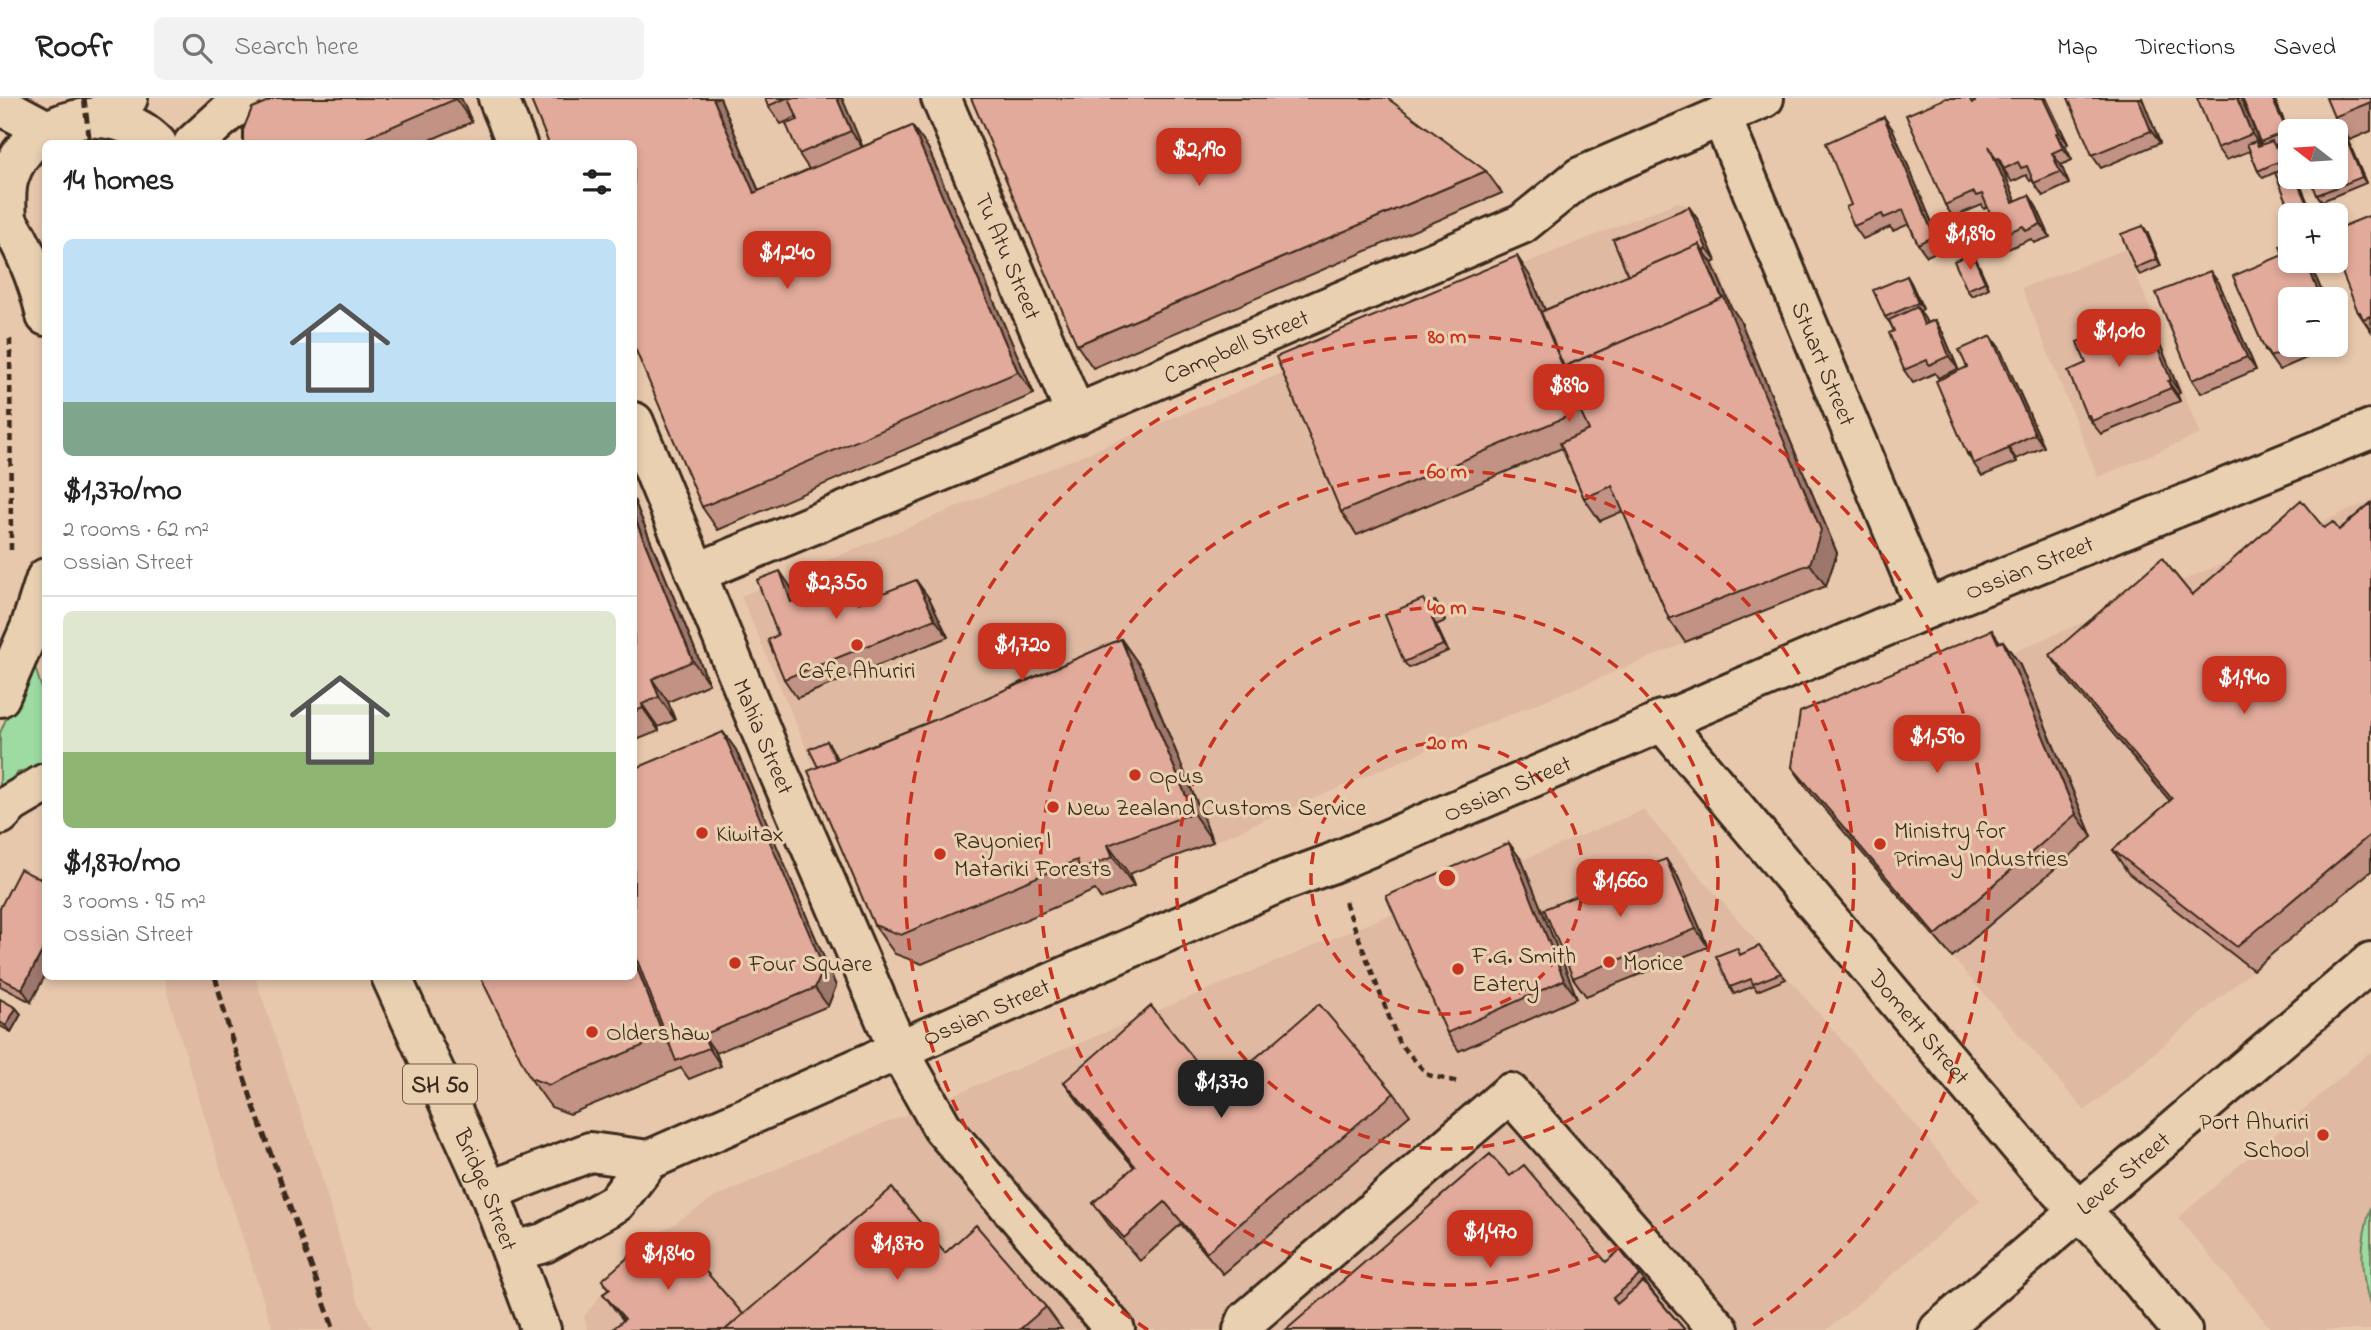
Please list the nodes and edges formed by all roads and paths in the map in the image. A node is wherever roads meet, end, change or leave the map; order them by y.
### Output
1 (248, 98) edge
2 (498, 98) edge
3 (941, 98) edge
4 (1764, 98) edge
5 (0, 105) edge
6 (114, 106) edge
7 (1721, 116) junction
8 (45, 129) junction
9 (152, 140) edge
10 (198, 140) edge
11 (515, 140) edge
12 (3, 216) edge
13 (42, 304) edge
14 (5, 331) dead end
15 (1076, 415) junction
16 (637, 429) edge
17 (2371, 429) edge
18 (9, 561) dead end
19 (696, 573) junction
20 (42, 591) edge
21 (1926, 609) junction
22 (0, 697) edge
23 (1661, 720) junction
24 (42, 785) edge
25 (0, 815) edge
26 (1330, 864) junction
27 (2371, 962) edge
28 (393, 980) edge
29 (898, 1049) junction
30 (1510, 1093) junction
31 (649, 1160) junction
32 (489, 1191) junction
33 (2079, 1209) junction
34 (513, 1251) junction
35 (541, 1330) edge
36 (1115, 1330) edge
37 (1243, 1330) edge
38 (1719, 1330) edge
39 (1939, 1330) edge
40 (2182, 1330) edge

1 - 10 main road
2 - 11 main road
3 - 15 main road, Tu Atu Street
4 - 7 main road, Campbell Street
5 - 8 main road
6 - 8 main road
6 - 9 main road
7 - 15 main road, Campbell Street
7 - 21 main road, Stuart Street
8 - 12 main road
12 - 13 main road
14 - 18 path
15 - 19 main road, Campbell Street
16 - 19 main road, Mahia Street
17 - 21 main road, Ossian Street
19 - 29 main road, Mahia Street
20 - 22 main road
21 - 23 main road, Ossian Street
23 - 26 main road, Ossian Street
23 - 33 main road, Domett Street
24 - 25 main road
26 - 29 main road, Ossian Street
26 - 30 path
27 - 33 main road, Lever Street
28 - 32 main road, Bridge Street / SH 50
29 - 31 main road, Ossian Street
29 - 36 main road, Mahia Street
30 - 37 main road
30 - 38 main road
31 - 32 main road
31 - 34 main road, Ossian Street
32 - 34 main road, Bridge Street / SH 50
33 - 39 main road, Lever Street
33 - 40 main road, Domett Street
34 - 35 main road, Bridge Street / SH 50

